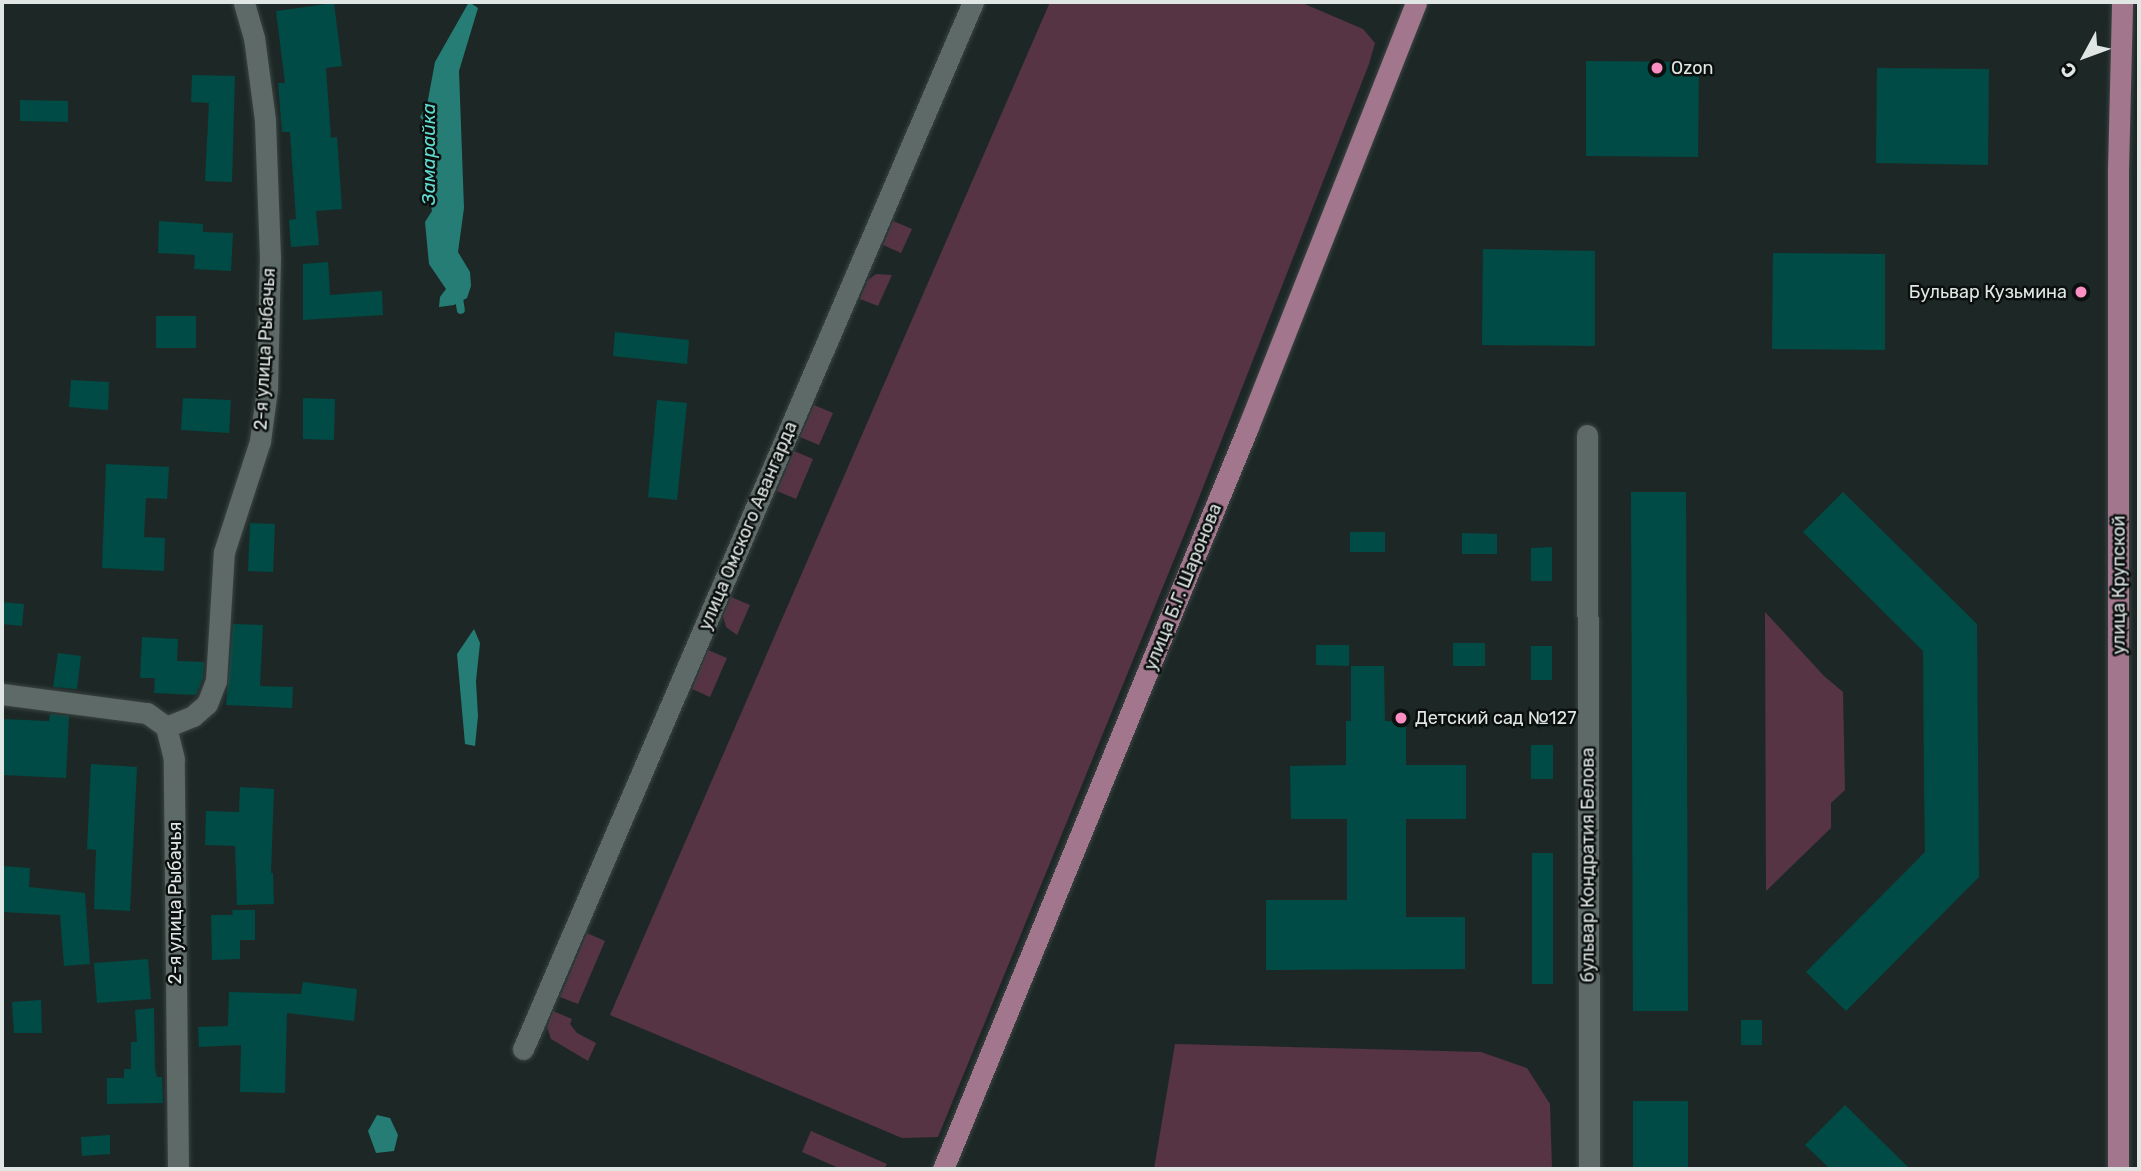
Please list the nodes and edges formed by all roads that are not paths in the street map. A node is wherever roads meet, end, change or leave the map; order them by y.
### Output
1 (244, 2) edge
2 (973, 2) edge
3 (1416, 2) edge
4 (2122, 2) edge
5 (1587, 435) dead end
6 (2, 694) edge
7 (166, 727) junction
8 (523, 1049) dead end
9 (178, 1169) edge
10 (943, 1169) edge
11 (1589, 1169) edge
12 (2118, 1169) edge

1 - 7 street, 2-я улица Рыбачья
2 - 8 street, улица Омского Авангарда
3 - 10 main road, улица Б.Г. Шаронова
4 - 12 main road, улица Крупской
5 - 11 street, бульвар Кондратия Белова
6 - 7 street
7 - 9 street, 2-я улица Рыбачья

